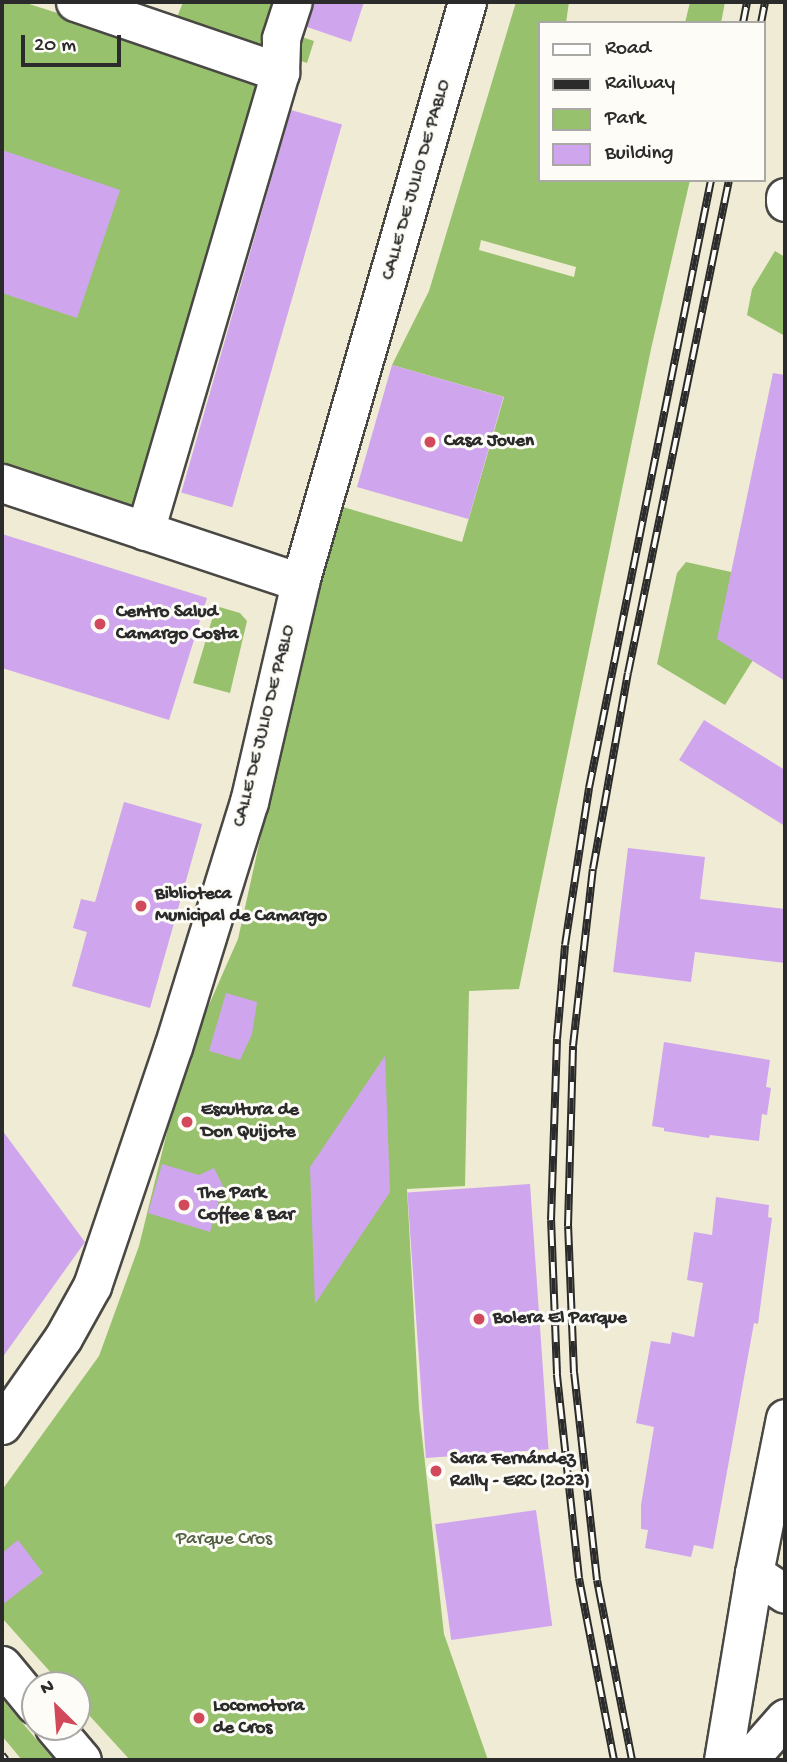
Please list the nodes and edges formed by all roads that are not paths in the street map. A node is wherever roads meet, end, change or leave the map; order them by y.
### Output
1 (75, 2) edge
2 (293, 2) edge
3 (467, 2) edge
4 (279, 72) junction
5 (2, 483) edge
6 (145, 531) junction
7 (300, 582) junction
8 (785, 1418) edge
9 (2, 1425) edge
10 (754, 1573) junction
11 (785, 1594) edge
12 (2, 1665) edge
13 (21, 1688) edge
14 (785, 1718) edge
15 (66, 1741) edge
16 (82, 1760) edge
17 (723, 1760) edge
18 (748, 1760) edge

1 - 4 street
2 - 4 street
3 - 7 street, CALLE DE JULIO DE PABLO
4 - 6 street
5 - 6 street
6 - 7 street
7 - 9 street, CALLE DE JULIO DE PABLO
8 - 10 street
10 - 11 street
10 - 17 street
12 - 13 street
14 - 18 street
15 - 16 street

